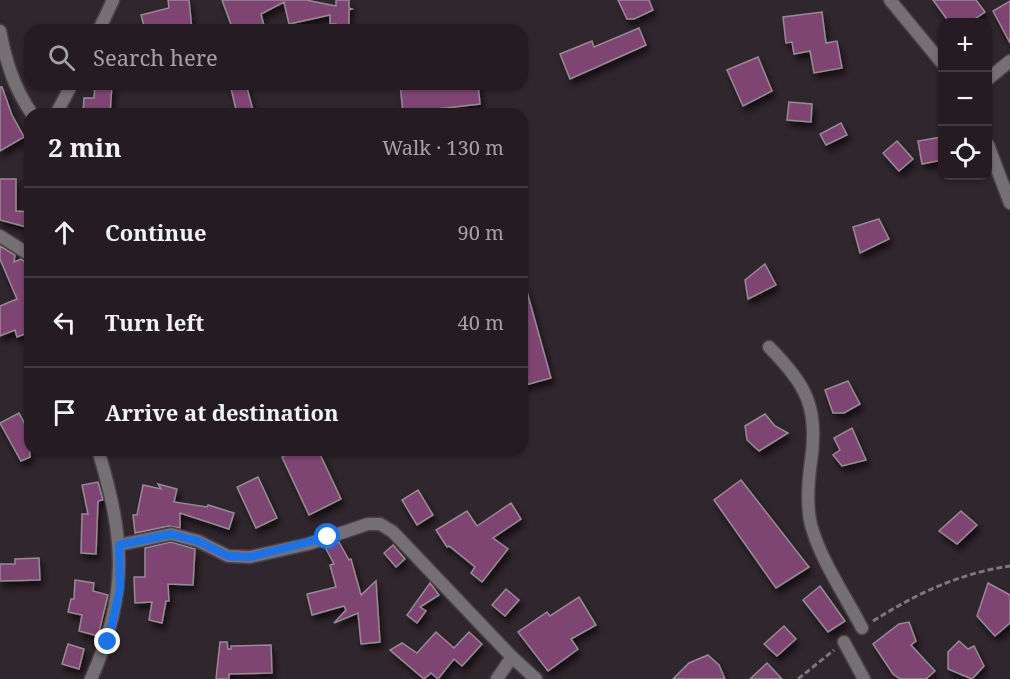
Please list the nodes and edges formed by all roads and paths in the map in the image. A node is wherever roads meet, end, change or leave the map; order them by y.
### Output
1 (113, 0) edge
2 (890, 0) edge
3 (102, 24) edge
4 (0, 31) edge
5 (938, 58) edge
6 (1010, 61) edge
7 (992, 75) edge
8 (69, 90) edge
9 (28, 108) edge
10 (59, 108) edge
11 (992, 158) edge
12 (1010, 203) edge
13 (0, 236) edge
14 (24, 251) edge
15 (769, 347) dead end
16 (100, 456) edge
17 (119, 545) junction
18 (1010, 566) edge
19 (862, 628) joint
20 (844, 642) joint
21 (512, 657) junction
22 (91, 679) edge
23 (497, 679) edge
24 (536, 679) edge
25 (798, 679) edge
26 (864, 679) edge

1 - 3 street
2 - 5 street
4 - 9 street
6 - 7 street
8 - 10 street
11 - 12 street
13 - 14 street
15 - 19 street
16 - 17 street
17 - 21 street
17 - 22 street
18 - 19 path
20 - 25 path
20 - 26 street
21 - 23 street
21 - 24 street

